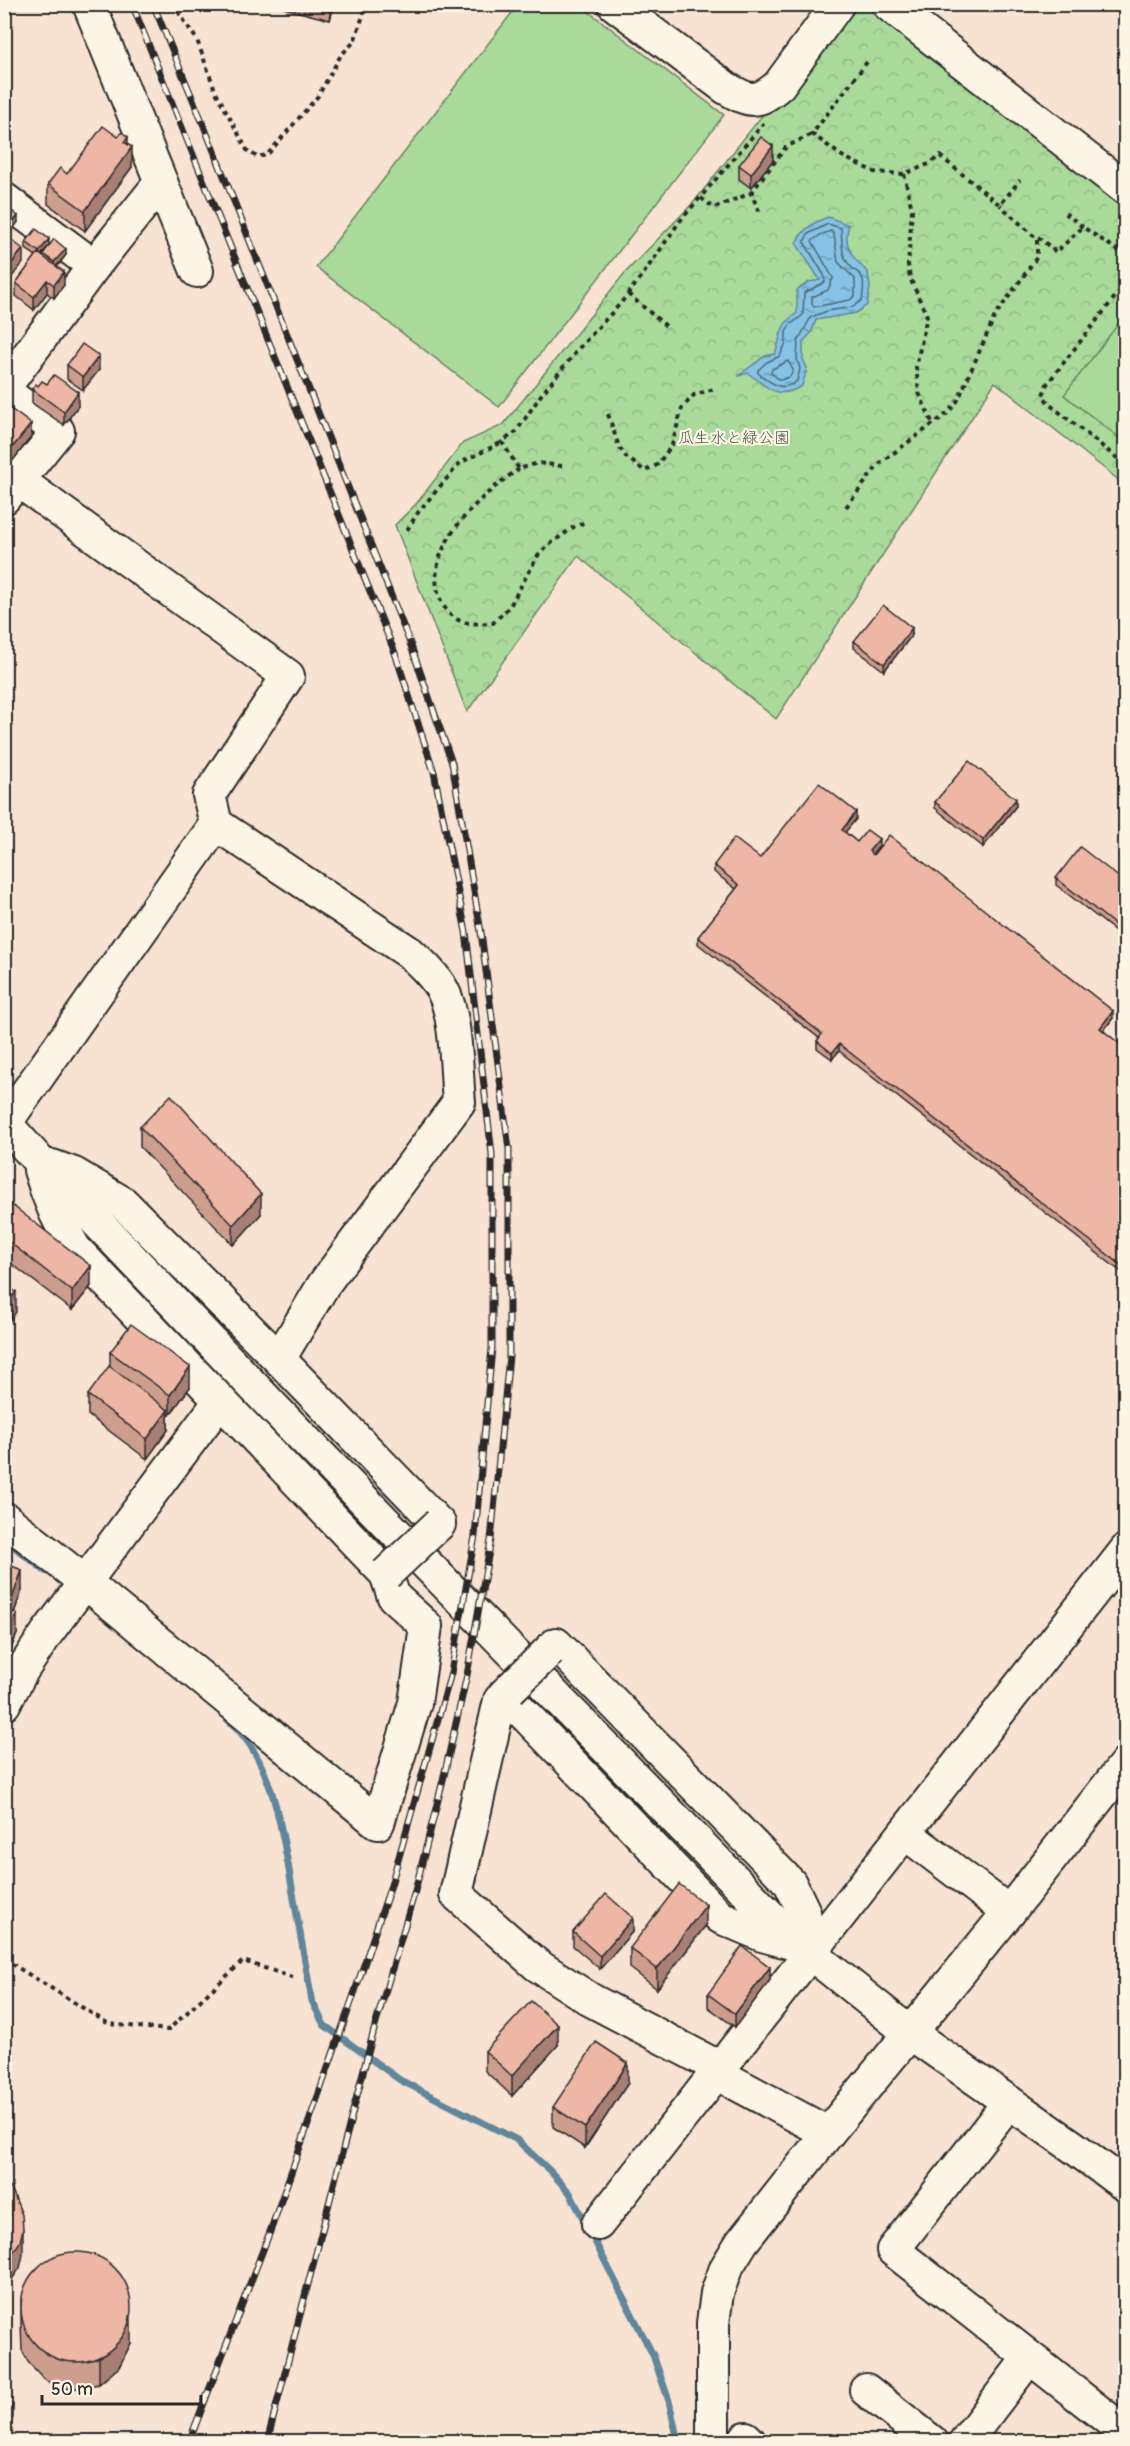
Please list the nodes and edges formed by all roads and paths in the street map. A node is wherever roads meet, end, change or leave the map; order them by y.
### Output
1 (89, 4) edge
2 (173, 4) edge
3 (367, 4) edge
4 (614, 4) edge
5 (888, 4) edge
6 (832, 24) edge
7 (867, 62) dead end
8 (760, 98) junction
9 (812, 134) junction
10 (904, 174) junction
11 (1020, 180) dead end
12 (161, 182) junction
13 (1125, 189) edge
14 (751, 193) junction
15 (701, 198) junction
16 (4, 199) edge
17 (1000, 205) junction
18 (760, 213) dead end
19 (1065, 213) dead end
20 (1083, 227) junction
21 (1032, 233) junction
22 (1125, 256) edge
23 (94, 266) junction
24 (197, 271) dead end
25 (1125, 283) edge
26 (628, 294) junction
27 (666, 326) dead end
28 (4, 389) edge
29 (714, 389) dead end
30 (609, 414) dead end
31 (933, 424) junction
32 (502, 442) junction
33 (1125, 465) edge
34 (562, 466) dead end
35 (519, 469) junction
36 (12, 489) edge
37 (846, 507) dead end
38 (586, 522) dead end
39 (407, 530) dead end
40 (216, 824) junction
41 (5, 1124) edge
42 (38, 1160) junction
43 (279, 1359) junction
44 (220, 1401) junction
45 (4, 1518) edge
46 (1125, 1550) edge
47 (386, 1574) junction
48 (80, 1590) junction
49 (508, 1692) junction
50 (4, 1704) edge
51 (1125, 1763) edge
52 (905, 1833) junction
53 (1009, 1912) junction
54 (806, 1949) junction
55 (4, 1959) edge
56 (295, 1978) dead end
57 (910, 2033) junction
58 (718, 2071) junction
59 (1009, 2102) junction
60 (828, 2133) junction
61 (1125, 2186) edge
62 (598, 2224) dead end
63 (1029, 2358) junction
64 (866, 2390) dead end
65 (1125, 2433) edge
66 (713, 2442) edge
67 (932, 2442) edge
68 (965, 2442) edge

1 - 12 street
2 - 3 path
4 - 8 street
5 - 13 street
6 - 8 street
7 - 9 path
8 - 15 path
9 - 10 path
9 - 14 path
10 - 17 path
10 - 31 path
11 - 17 path
12 - 23 street
12 - 24 street
14 - 15 path
14 - 18 path
15 - 26 path
16 - 23 street
17 - 21 path
19 - 20 path
20 - 21 path
20 - 22 path
21 - 31 path
23 - 28 street
25 - 33 path
26 - 27 path
26 - 32 path
28 - 36 street
29 - 30 path
31 - 37 path
32 - 35 path
32 - 39 path
34 - 35 path
35 - 38 path
36 - 40 street
40 - 41 street
40 - 43 street
41 - 42 street
42 - 43 street
42 - 44 street
42 - 54 street
43 - 47 street, bridge
44 - 47 street
44 - 48 street
45 - 48 street
46 - 52 street
47 - 48 street
48 - 50 street
49 - 54 street
49 - 54 street, bridge
49 - 58 street
51 - 53 street
52 - 53 street
52 - 54 street
53 - 57 street
54 - 57 street
54 - 58 street
55 - 56 path
57 - 59 street
57 - 60 street
58 - 60 street
58 - 62 street
59 - 61 street
59 - 63 street
60 - 66 street
63 - 65 street
63 - 68 street
64 - 67 street

